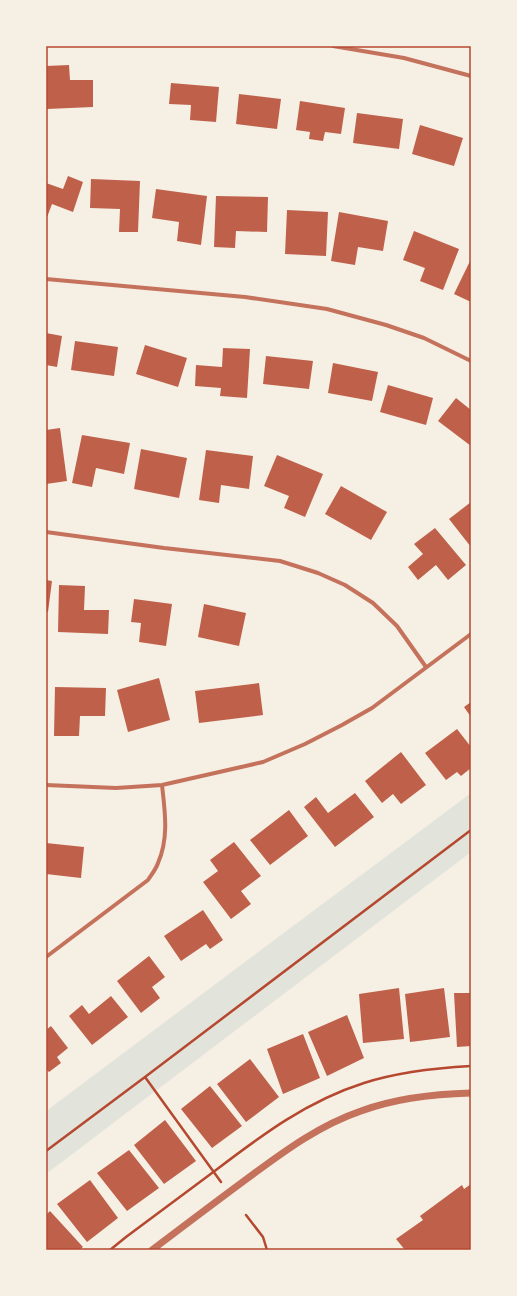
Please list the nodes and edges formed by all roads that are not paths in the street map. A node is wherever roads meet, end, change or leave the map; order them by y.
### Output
1 (333, 46) edge
2 (471, 76) edge
3 (46, 279) edge
4 (471, 360) edge
5 (46, 532) edge
6 (471, 634) edge
7 (426, 667) junction
8 (46, 785) edge
9 (162, 785) junction
10 (46, 957) edge
11 (471, 1093) edge
12 (152, 1250) edge

1 - 2 street
3 - 4 street
5 - 7 street
6 - 7 street
7 - 9 street
8 - 9 street
9 - 10 street
11 - 12 street

